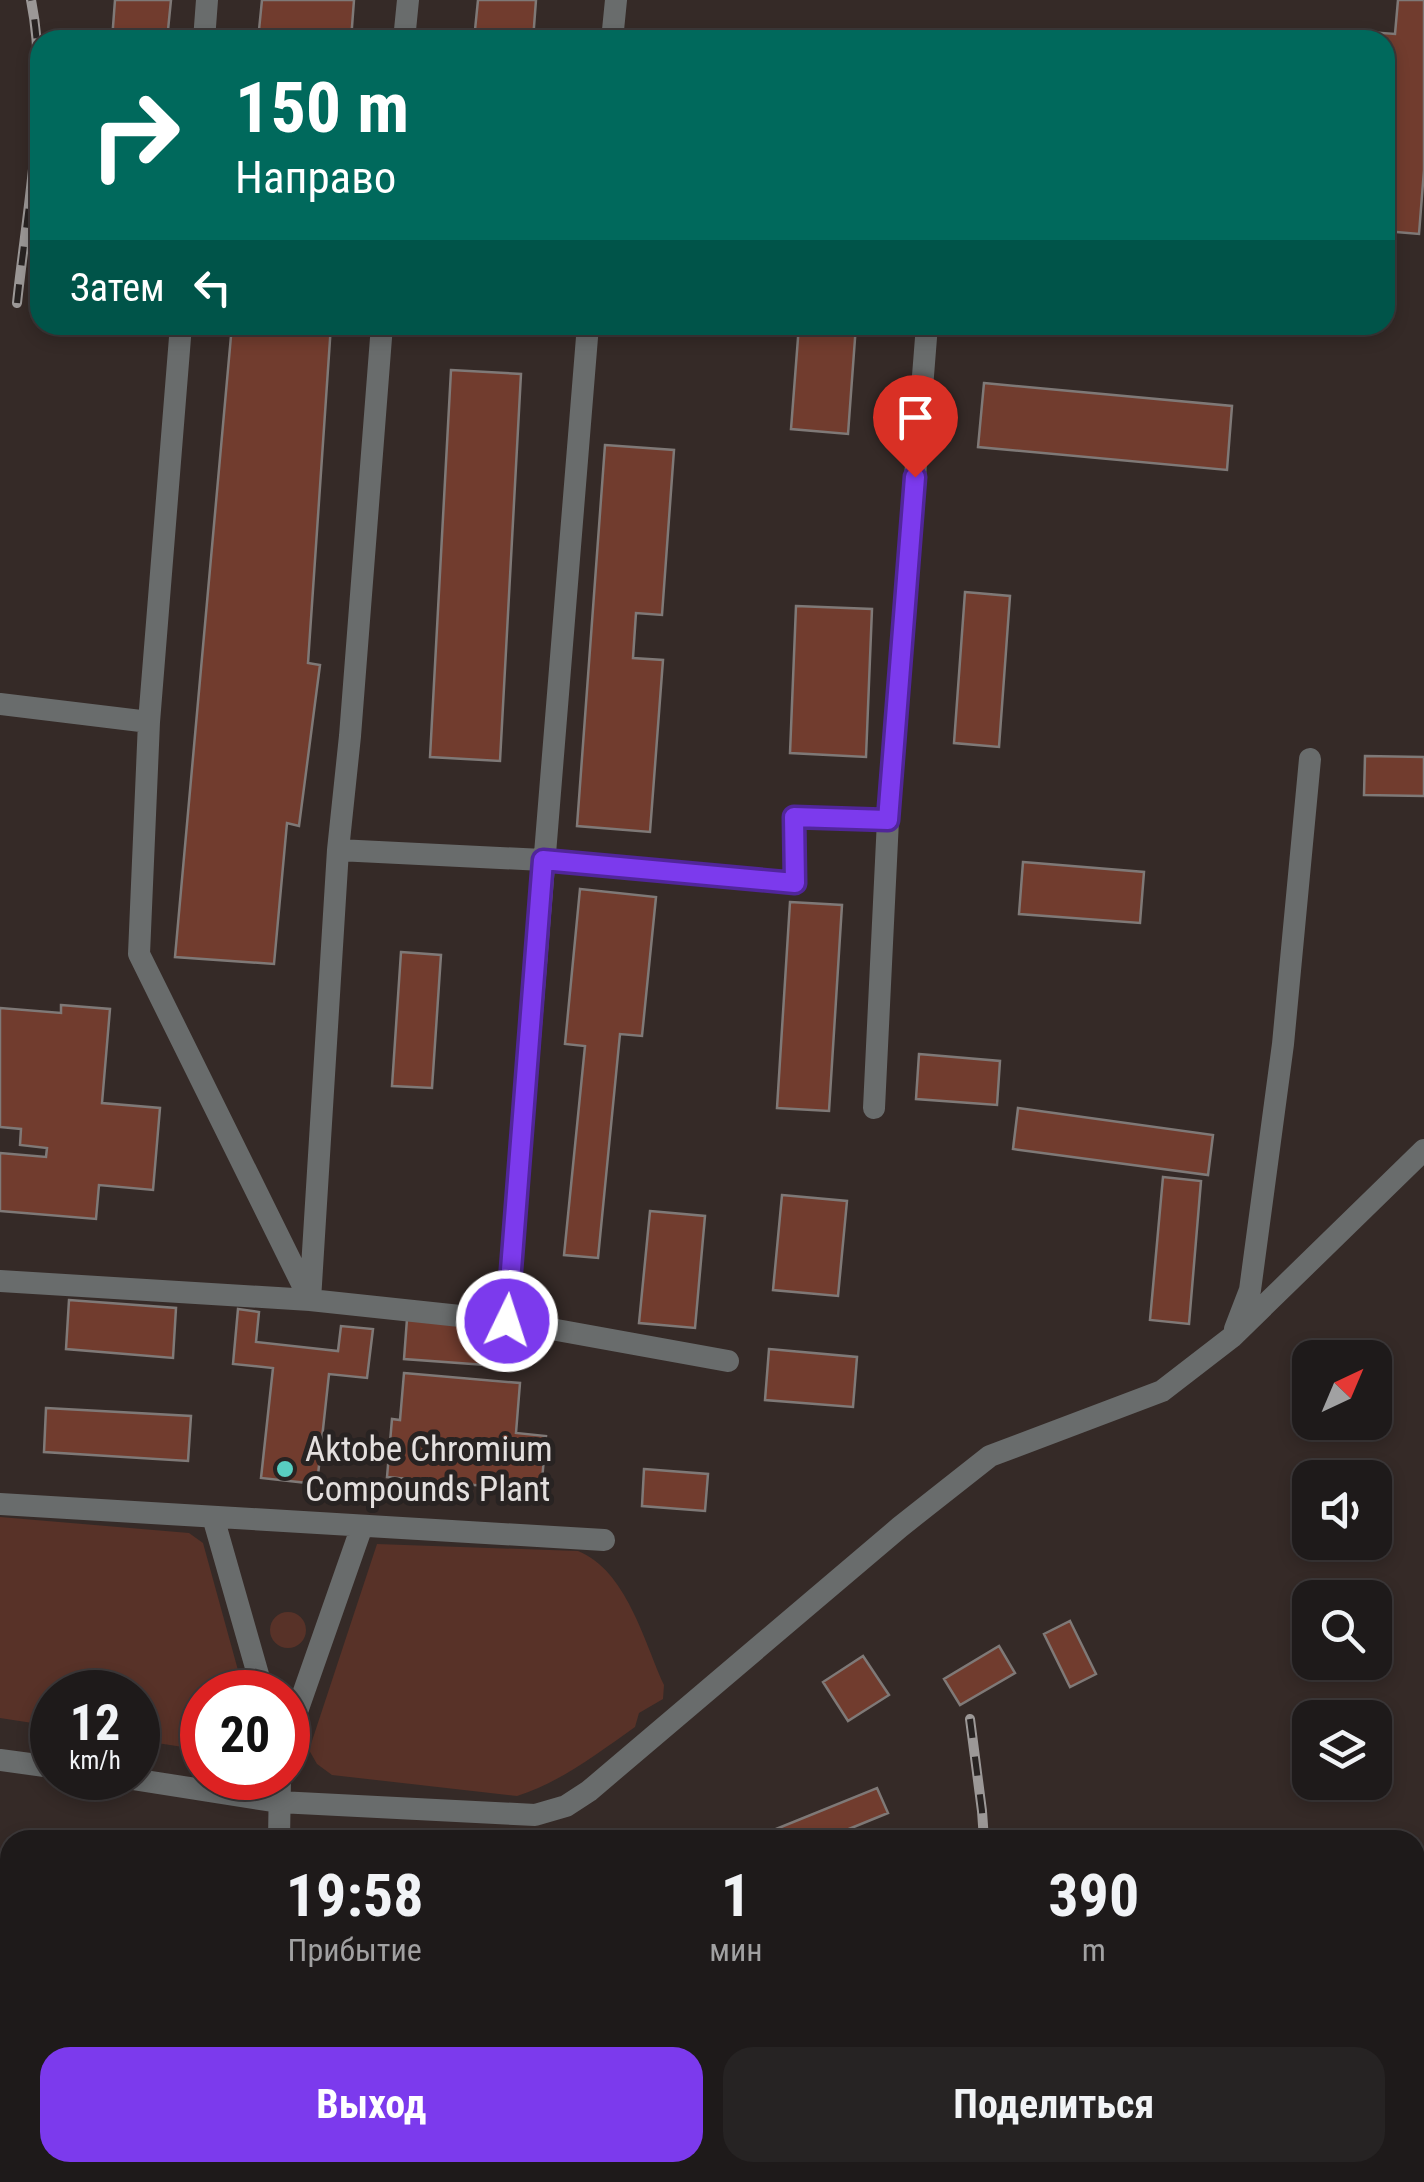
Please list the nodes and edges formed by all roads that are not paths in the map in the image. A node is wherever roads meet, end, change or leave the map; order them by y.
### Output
1 (207, 0) edge
2 (408, 0) edge
3 (616, 0) edge
4 (205, 30) edge
5 (405, 30) edge
6 (613, 30) edge
7 (180, 335) edge
8 (381, 335) edge
9 (587, 335) edge
10 (926, 335) edge
11 (0, 704) edge
12 (149, 722) junction
13 (1310, 759) dead end
14 (888, 820) junction
15 (338, 850) junction
16 (543, 860) junction
17 (874, 1108) dead end
18 (1424, 1150) edge
19 (0, 1282) edge
20 (310, 1300) junction
21 (507, 1321) junction
22 (1232, 1337) junction
23 (728, 1361) dead end
24 (0, 1504) edge
25 (214, 1517) junction
26 (362, 1526) junction
27 (604, 1540) dead end
28 (257, 1670) edge
29 (310, 1674) edge
30 (0, 1760) edge
31 (30, 1764) edge
32 (160, 1783) edge
33 (279, 1802) junction
34 (279, 1830) edge

1 - 4 street
2 - 5 street
3 - 6 street
7 - 12 street
8 - 15 street
9 - 16 street
10 - 14 street
11 - 12 street
12 - 20 street
13 - 22 street
14 - 16 street
14 - 17 street
15 - 16 street
15 - 20 street
16 - 21 street
18 - 22 street
19 - 20 street
20 - 21 street
21 - 23 street
22 - 33 street
24 - 25 street
25 - 26 street
25 - 28 street
26 - 27 street
26 - 29 street
30 - 31 street
32 - 33 street
33 - 34 street

